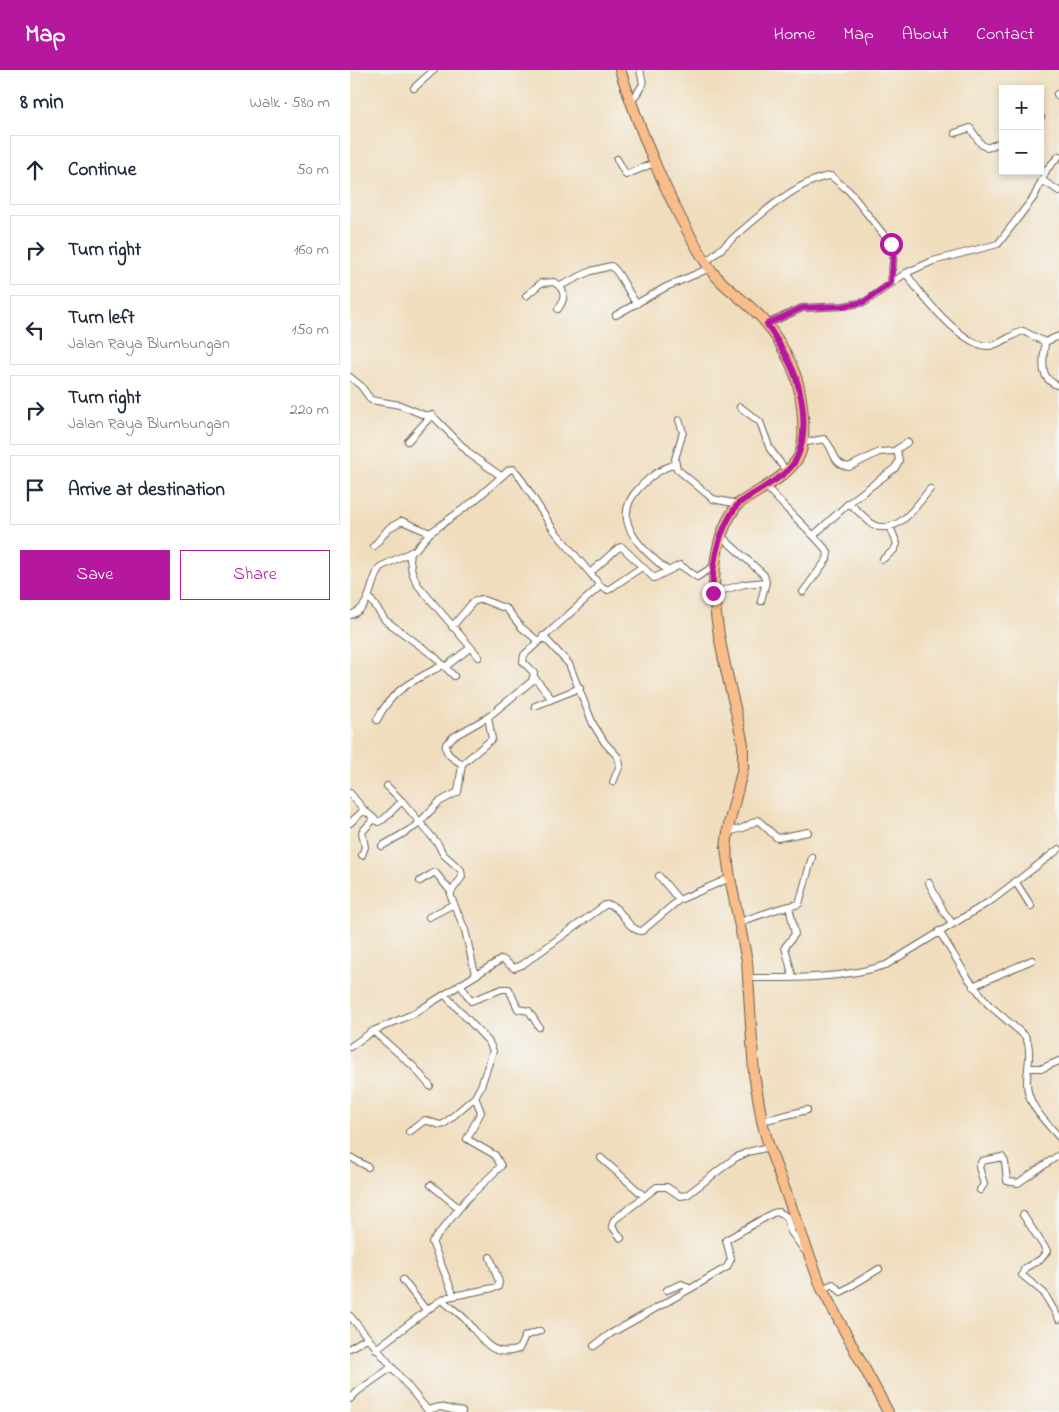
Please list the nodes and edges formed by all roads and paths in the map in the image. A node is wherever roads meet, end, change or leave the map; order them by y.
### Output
1 (434, 70) edge
2 (620, 70) edge
3 (640, 70) edge
4 (414, 88) dead end
5 (631, 103) junction
6 (955, 133) dead end
7 (999, 143) edge
8 (1059, 156) edge
9 (617, 159) dead end
10 (654, 163) junction
11 (1044, 172) edge
12 (1042, 175) edge
13 (1043, 175) edge
14 (1059, 191) edge
15 (708, 265) junction
16 (906, 273) junction
17 (891, 283) junction
18 (560, 286) junction
19 (526, 296) dead end
20 (637, 304) junction
21 (558, 309) dead end
22 (616, 316) dead end
23 (767, 324) junction
24 (1059, 336) edge
25 (1045, 342) junction
26 (350, 377) edge
27 (1059, 386) edge
28 (740, 407) dead end
29 (432, 415) junction
30 (679, 420) dead end
31 (408, 441) dead end
32 (908, 442) dead end
33 (802, 443) junction
34 (897, 449) junction
35 (675, 464) junction
36 (787, 472) junction
37 (501, 476) junction
38 (766, 486) junction
39 (930, 489) dead end
40 (849, 502) junction
41 (738, 504) junction
42 (890, 526) junction
43 (430, 533) junction
44 (814, 535) junction
45 (721, 536) junction
46 (374, 546) dead end
47 (409, 554) junction
48 (883, 559) dead end
49 (642, 567) junction
50 (713, 567) junction
51 (668, 572) junction
52 (590, 573) junction
53 (766, 582) junction
54 (599, 585) junction
55 (803, 592) dead end
56 (713, 593) junction
57 (369, 596) junction
58 (762, 601) dead end
59 (352, 614) edge
60 (452, 627) junction
61 (540, 638) junction
62 (470, 648) junction
63 (479, 657) dead end
64 (444, 666) junction
65 (454, 676) dead end
66 (534, 677) junction
67 (580, 688) junction
68 (550, 698) junction
69 (534, 706) dead end
70 (488, 717) junction
71 (377, 720) dead end
72 (462, 764) junction
73 (613, 782) dead end
74 (388, 786) dead end
75 (350, 793) edge
76 (402, 801) junction
77 (364, 810) junction
78 (373, 820) junction
79 (421, 822) junction
80 (350, 823) edge
81 (728, 832) junction
82 (808, 832) dead end
83 (382, 846) dead end
84 (1059, 849) edge
85 (362, 855) dead end
86 (812, 857) dead end
87 (659, 876) dead end
88 (730, 878) junction
89 (420, 881) dead end
90 (1015, 881) junction
91 (929, 883) dead end
92 (451, 892) junction
93 (679, 900) junction
94 (454, 904) junction
95 (789, 906) junction
96 (1031, 906) dead end
97 (429, 917) dead end
98 (739, 922) junction
99 (952, 923) junction
100 (939, 931) junction
101 (1032, 960) dead end
102 (475, 974) junction
103 (749, 978) junction
104 (793, 978) junction
105 (460, 984) junction
106 (973, 986) junction
107 (445, 995) junction
108 (539, 1027) dead end
109 (373, 1032) junction
110 (350, 1047) edge
111 (1059, 1061) edge
112 (1030, 1068) junction
113 (430, 1086) dead end
114 (475, 1097) junction
115 (807, 1110) dead end
116 (762, 1121) junction
117 (409, 1132) dead end
118 (1059, 1137) edge
119 (769, 1147) junction
120 (1059, 1155) edge
121 (350, 1157) edge
122 (600, 1158) dead end
123 (368, 1167) dead end
124 (431, 1185) dead end
125 (980, 1190) dead end
126 (644, 1196) junction
127 (459, 1208) junction
128 (1023, 1215) dead end
129 (621, 1238) dead end
130 (809, 1255) junction
131 (490, 1257) dead end
132 (879, 1270) dead end
133 (403, 1280) dead end
134 (690, 1289) junction
135 (822, 1289) junction
136 (667, 1290) dead end
137 (454, 1296) junction
138 (442, 1300) junction
139 (426, 1310) junction
140 (350, 1316) edge
141 (1059, 1319) edge
142 (540, 1331) dead end
143 (367, 1338) junction
144 (594, 1346) dead end
145 (350, 1348) edge
146 (376, 1349) junction
147 (392, 1367) junction
148 (350, 1399) edge
149 (428, 1411) edge
150 (462, 1412) edge
151 (888, 1412) edge

1 - 4 street
2 - 5 main road
3 - 5 street
5 - 10 main road
6 - 7 street
8 - 11 street
9 - 10 street
10 - 15 main road
12 - 16 street
13 - 14 street
15 - 17 street
15 - 20 street
15 - 23 main road
16 - 17 street
16 - 25 street
17 - 23 street
18 - 19 street
18 - 20 street
18 - 21 street
20 - 22 street
23 - 33 main road
24 - 25 street
25 - 27 street
26 - 29 street
28 - 36 street
29 - 31 street
29 - 37 street
30 - 35 street
32 - 34 street
33 - 34 street
33 - 36 main road
34 - 40 street
35 - 41 street
35 - 51 street
36 - 38 main road
37 - 43 street
37 - 52 street
38 - 41 main road
38 - 44 street
39 - 42 street
40 - 42 street
40 - 44 street
41 - 45 main road
42 - 48 street
43 - 46 street
43 - 47 street
44 - 55 street
45 - 50 main road
45 - 53 street
47 - 57 street
47 - 60 street
49 - 51 street
49 - 52 street
49 - 54 street
50 - 51 street
50 - 56 main road
52 - 54 street
53 - 56 street
53 - 58 street
54 - 61 street
56 - 81 main road
57 - 59 street
57 - 64 street
60 - 61 street
60 - 62 street
61 - 66 street
61 - 67 street
62 - 63 street
62 - 64 street
64 - 65 street
64 - 71 street
66 - 68 street
66 - 70 street
67 - 68 street
67 - 73 street
68 - 69 street
70 - 72 street
70 - 72 street
72 - 79 street
74 - 76 street
75 - 77 street
76 - 78 street
76 - 79 street
77 - 78 street
77 - 80 street
78 - 85 street
79 - 83 street
79 - 92 street
81 - 82 street
81 - 88 main road
84 - 90 street
86 - 95 street
87 - 93 street
88 - 93 street
88 - 98 main road
89 - 92 street
90 - 96 street
90 - 99 street
91 - 99 street
92 - 94 street
93 - 102 street
94 - 97 street
94 - 102 street
95 - 98 street
95 - 104 street
98 - 103 main road
99 - 100 street
100 - 104 street
100 - 106 street
101 - 106 street
102 - 105 street
103 - 104 street
103 - 116 main road
105 - 107 street
105 - 108 street
106 - 112 street
107 - 109 street
107 - 114 street
109 - 110 street
109 - 113 street
111 - 112 street
112 - 118 street
114 - 117 street
114 - 127 street
115 - 116 street
116 - 119 main road
119 - 126 street
119 - 130 main road
120 - 125 street
121 - 123 street
122 - 126 street
124 - 127 street
126 - 129 street
127 - 137 street
128 - 141 street
130 - 134 street
130 - 135 main road
131 - 137 street
132 - 135 street
133 - 139 street
134 - 136 street
134 - 144 street
135 - 151 main road
137 - 138 street
138 - 139 street
138 - 142 street
139 - 146 street
140 - 143 street
143 - 145 street
143 - 146 street
146 - 147 street
147 - 148 street
147 - 149 street
149 - 150 street

